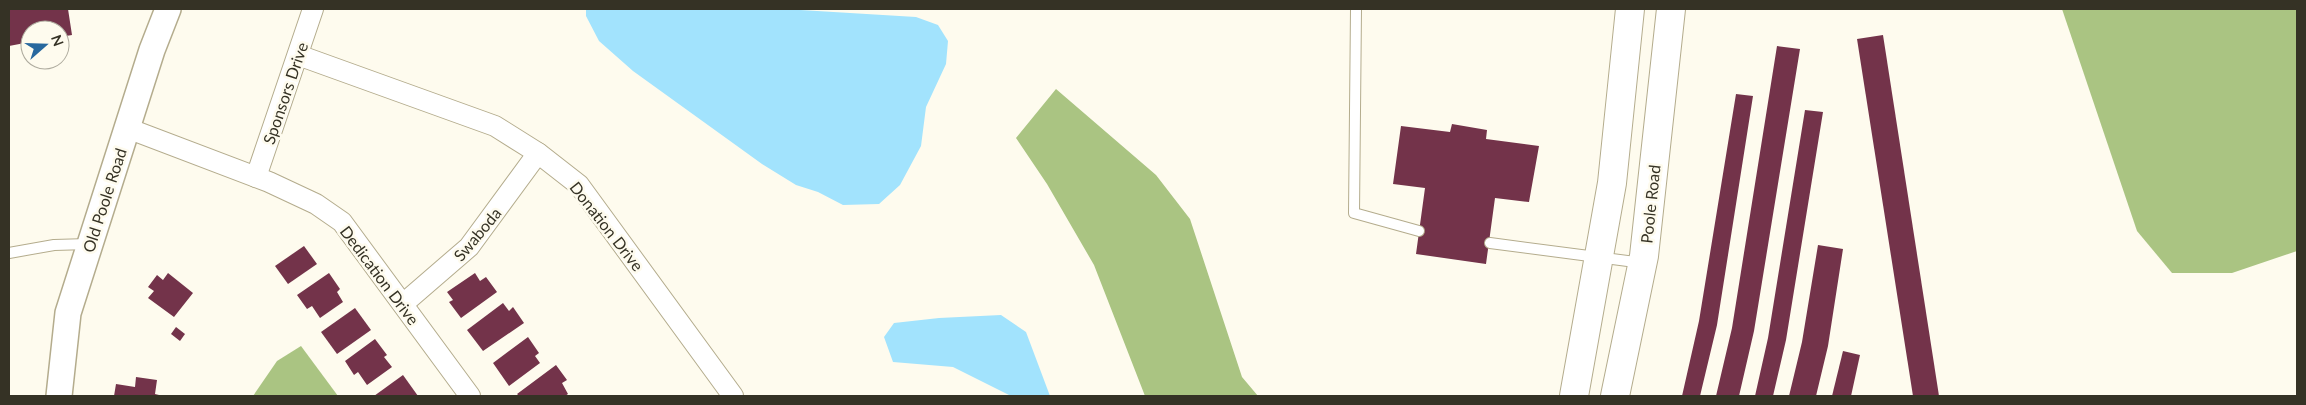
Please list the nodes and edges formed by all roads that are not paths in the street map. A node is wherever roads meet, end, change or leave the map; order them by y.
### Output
1 (168, 9) edge
2 (314, 9) edge
3 (1356, 9) edge
4 (1630, 9) edge
5 (1671, 9) edge
6 (298, 55) junction
7 (127, 128) junction
8 (538, 153) junction
9 (256, 177) junction
10 (1419, 232) dead end
11 (1490, 243) dead end
12 (90, 244) junction
13 (9, 253) edge
14 (1599, 256) junction
15 (1643, 264) junction
16 (403, 304) junction
17 (59, 396) edge
18 (470, 396) edge
19 (733, 396) edge
20 (1574, 396) edge
21 (1615, 396) edge

1 - 7 street, Old Poole Road
2 - 6 street, Sponsors Drive
3 - 10 lane
4 - 14 main road
5 - 15 main road, Poole Road
6 - 8 street, Donation Drive
6 - 9 street, Sponsors Drive
7 - 9 street, Dedication Drive
7 - 12 street, Old Poole Road
8 - 16 street, Swaboda
8 - 19 street, Donation Drive
9 - 16 street, Dedication Drive
11 - 14 lane
12 - 13 lane
12 - 17 street, Old Poole Road
14 - 15 lane
14 - 20 main road
15 - 21 main road, Poole Road
16 - 18 street, Dedication Drive

